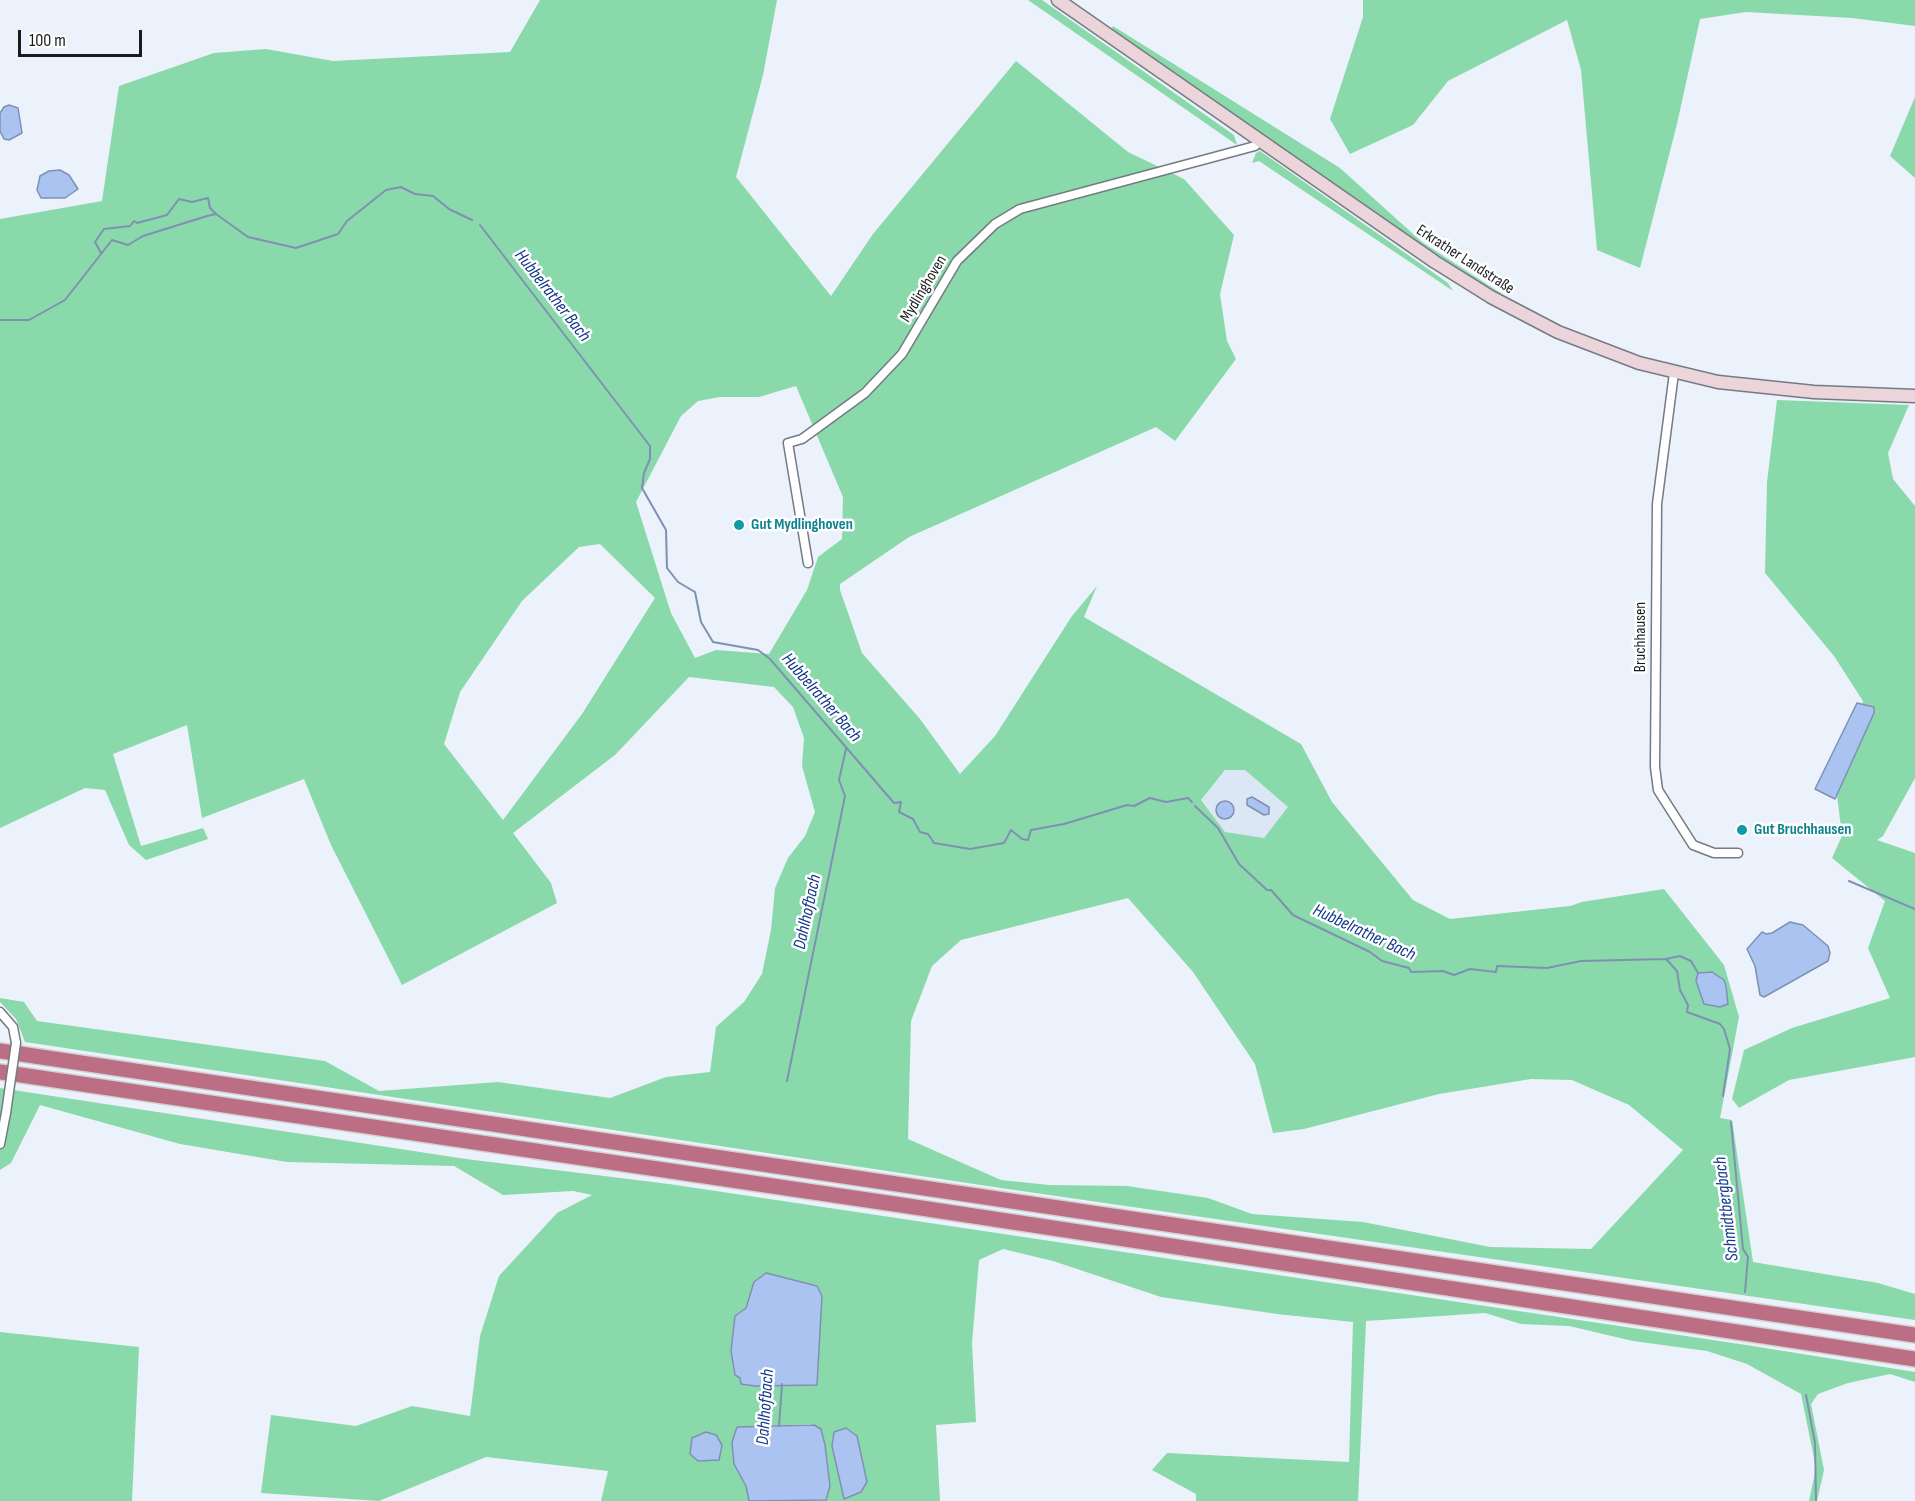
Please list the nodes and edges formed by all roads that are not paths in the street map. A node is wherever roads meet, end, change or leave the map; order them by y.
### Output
1 (1058, 0) edge
2 (1258, 141) junction
3 (1674, 373) junction
4 (1915, 396) edge
5 (808, 563) dead end
6 (1738, 853) dead end
7 (0, 1012) edge
8 (0, 1051) edge
9 (0, 1072) edge
10 (0, 1144) edge
11 (1915, 1335) edge
12 (1915, 1359) edge

1 - 2 street, Erkrather Landstraße
2 - 3 street, Erkrather Landstraße
2 - 5 street, Mydlinghoven
3 - 4 street, Erkrather Landstraße
3 - 6 street, Bruchhausen
7 - 10 street, bridge
8 - 11 highway
9 - 12 highway

